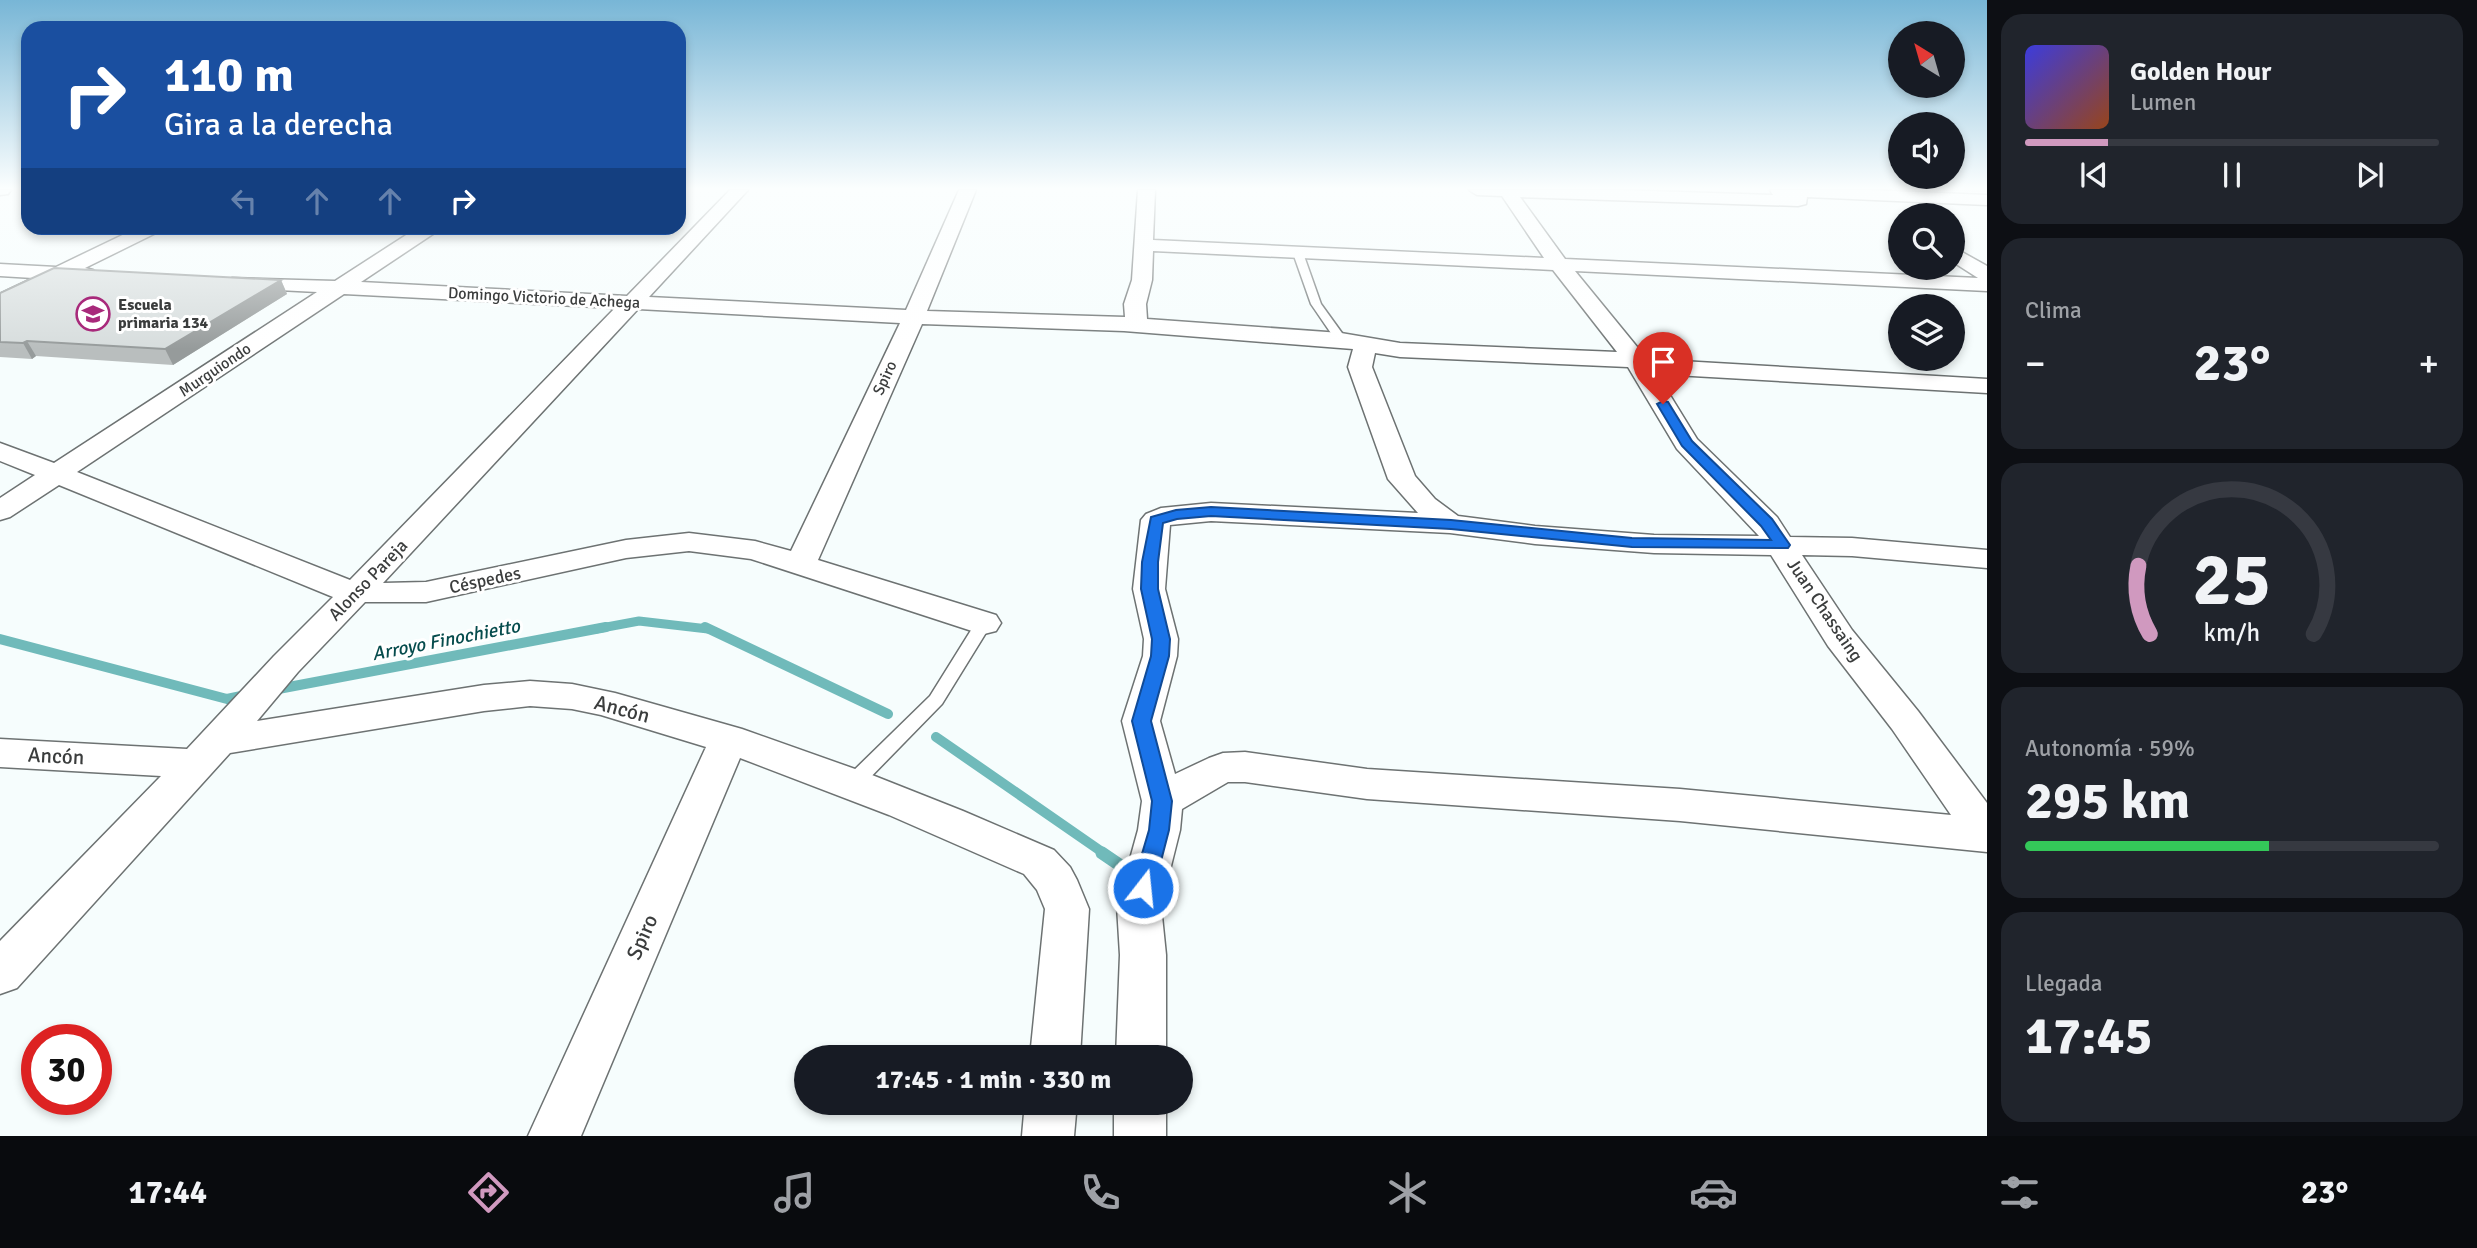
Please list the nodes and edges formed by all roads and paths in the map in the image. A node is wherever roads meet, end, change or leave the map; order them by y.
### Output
1 (121, 243) edge
2 (406, 243) edge
3 (689, 243) edge
4 (945, 243) edge
5 (1540, 243) edge
6 (1143, 245) joint
7 (1298, 253) junction
8 (1965, 261) edge
9 (1558, 264) junction
10 (0, 270) edge
11 (62, 273) junction
12 (103, 275) edge
13 (1987, 275) edge
14 (214, 280) edge
15 (1987, 285) edge
16 (339, 286) junction
17 (0, 302) edge
18 (633, 303) junction
19 (914, 317) junction
20 (1136, 325) junction
21 (1354, 342) junction
22 (1637, 363) junction
23 (1987, 386) edge
24 (0, 452) edge
25 (57, 475) junction
26 (0, 512) edge
27 (1451, 524) junction
28 (1782, 545) junction
29 (1987, 559) edge
30 (800, 565) junction
31 (357, 592) junction
32 (984, 623) joint
33 (729, 739) junction
34 (0, 752) edge
35 (207, 752) junction
36 (853, 783) junction
37 (1162, 801) junction
38 (1987, 835) edge
39 (0, 972) edge
40 (1056, 1045) edge
41 (1141, 1045) edge
42 (1050, 1115) edge
43 (1140, 1115) edge
44 (554, 1136) edge
45 (1048, 1136) edge
46 (1140, 1136) edge

1 - 11 street
2 - 16 street, Murguiondo
3 - 18 street, Alonso Pareja
4 - 19 street, Spiro
5 - 9 street, Juan Chassaing
6 - 7 street
6 - 20 street
7 - 9 street
7 - 21 lane
8 - 13 street
9 - 15 street
9 - 22 street, Juan Chassaing
10 - 11 street
11 - 12 street
11 - 17 street
14 - 16 street, Domingo Victorio de Achega
16 - 18 street, Domingo Victorio de Achega
16 - 25 street, Murguiondo
18 - 19 street, Domingo Victorio de Achega
18 - 31 street, Alonso Pareja
19 - 20 street, Domingo Victorio de Achega
19 - 30 street, Spiro
20 - 21 street, Domingo Victorio de Achega
21 - 22 street, Domingo Victorio de Achega
21 - 27 street
22 - 23 street, Domingo Victorio de Achega
22 - 28 street, Juan Chassaing
24 - 25 street, Céspedes
25 - 26 street, Murguiondo
25 - 31 street, Céspedes
27 - 28 street
27 - 37 street
28 - 29 street
28 - 38 street, Juan Chassaing
30 - 31 street, Céspedes
30 - 32 street, Céspedes
31 - 35 street, Alonso Pareja
32 - 36 lane
33 - 35 street, Ancón
33 - 36 street, Ancón
33 - 44 street, Spiro
34 - 35 street, Ancón
35 - 39 street, Alonso Pareja
36 - 40 street, Ancón
37 - 38 street
37 - 41 street
42 - 45 street
43 - 46 street

